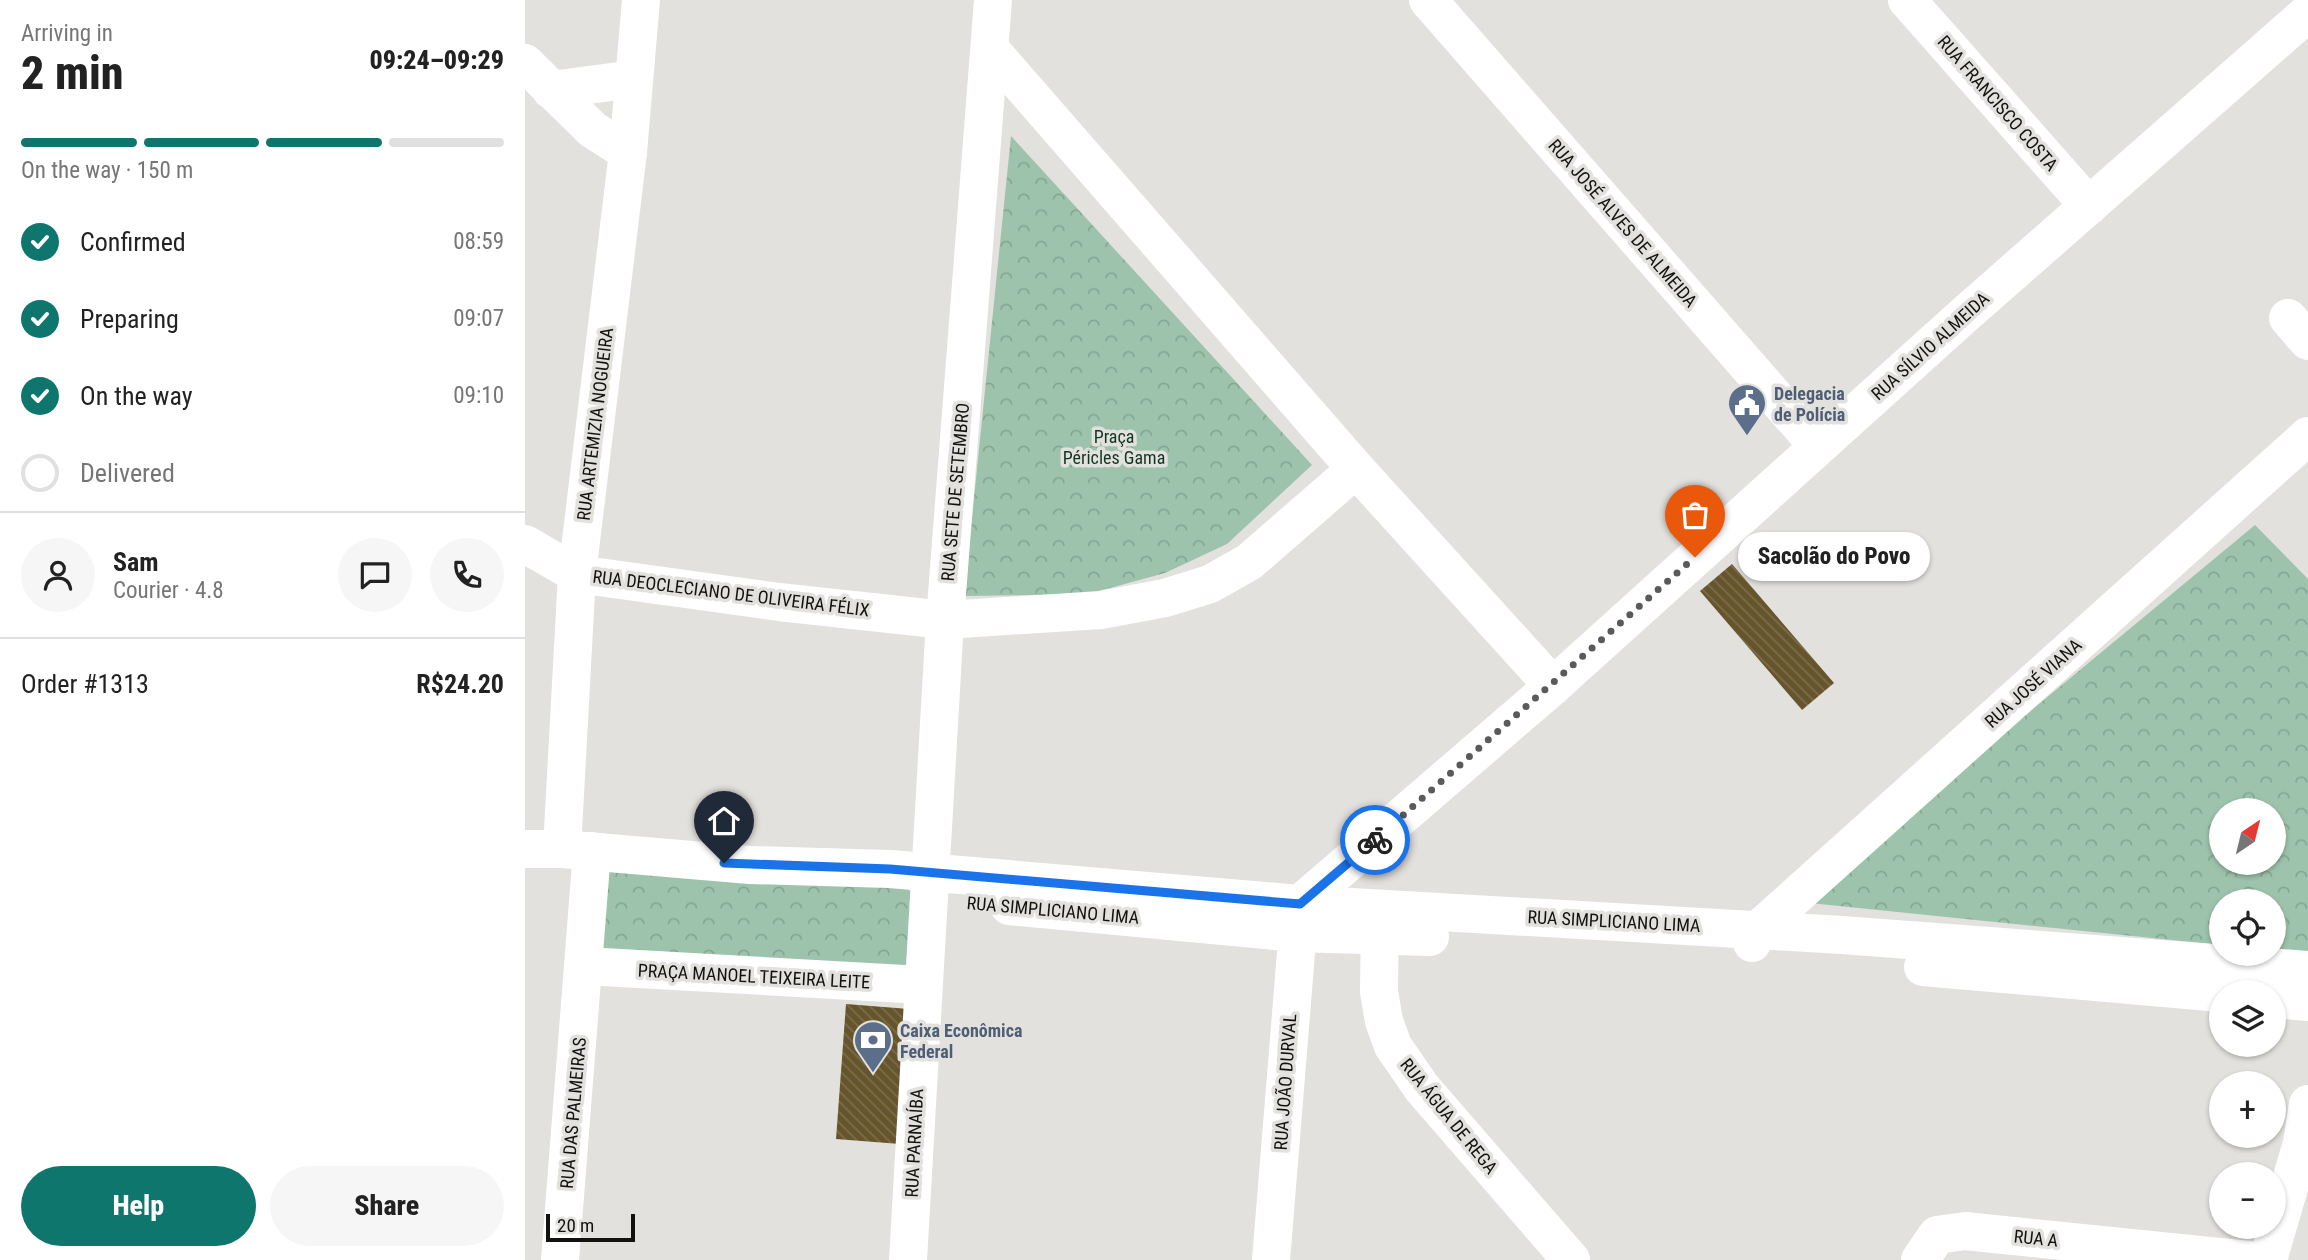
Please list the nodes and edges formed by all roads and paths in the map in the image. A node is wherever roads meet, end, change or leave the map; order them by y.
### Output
1 (641, 0) edge
2 (993, 0) edge
3 (1428, 0) edge
4 (1907, 0) edge
5 (2308, 13) edge
6 (991, 49) junction
7 (525, 63) edge
8 (634, 79) junction
9 (551, 90) junction
10 (628, 152) junction
11 (2089, 206) junction
12 (2308, 436) edge
13 (1818, 446) junction
14 (1356, 470) junction
15 (525, 544) edge
16 (577, 574) junction
17 (945, 620) junction
18 (1553, 686) junction
19 (525, 849) edge
20 (577, 850) junction
21 (921, 878) junction
22 (1298, 918) junction
23 (1380, 921) junction
24 (1752, 942) junction
25 (585, 966) junction
26 (2308, 970) edge
27 (922, 985) junction
28 (2209, 992) edge
29 (2286, 1000) edge
30 (2308, 1002) edge
31 (2308, 1104) edge
32 (560, 1260) edge
33 (908, 1260) edge
34 (1271, 1260) edge
35 (1571, 1260) edge
36 (1920, 1260) edge
37 (2249, 1260) edge
38 (2268, 1260) edge

1 - 8 street, RUA ARTEMIZIA NOGUEIRA
2 - 6 street, RUA SETE DE SETEMBRO
3 - 13 street, RUA JOSÉ ALVES DE ALMEIDA
4 - 11 street, RUA FRANCISCO COSTA
5 - 11 street, RUA SÍLVIO ALMEIDA
6 - 14 street
6 - 17 street, RUA SETE DE SETEMBRO
7 - 9 street
8 - 9 street
8 - 10 street, RUA ARTEMIZIA NOGUEIRA
9 - 10 street
10 - 16 street, RUA ARTEMIZIA NOGUEIRA
11 - 13 street, RUA SÍLVIO ALMEIDA
12 - 24 street, RUA JOSÉ VIANA
13 - 18 street, RUA SÍLVIO ALMEIDA
14 - 17 street
14 - 18 street
15 - 16 street, RUA DEOCLECIANO DE OLIVEIRA FÉLIX
16 - 17 street, RUA DEOCLECIANO DE OLIVEIRA FÉLIX
16 - 20 street, RUA ARTEMIZIA NOGUEIRA
17 - 21 street, RUA SETE DE SETEMBRO
18 - 22 street, RUA SÍLVIO ALMEIDA
19 - 20 street
20 - 21 street
20 - 25 street, RUA DAS PALMEIRAS
21 - 22 street, RUA SIMPLICIANO LIMA
21 - 27 street, RUA SETE DE SETEMBRO
22 - 23 street, RUA SIMPLICIANO LIMA
22 - 34 street, RUA JOÃO DURVAL
23 - 24 street, RUA SIMPLICIANO LIMA
23 - 35 street, RUA ÁGUA DE REGA
24 - 26 street, RUA SIMPLICIANO LIMA
24 - 28 street, RUA SIMPLICIANO LIMA
25 - 27 street, PRAÇA MANOEL TEIXEIRA LEITE
25 - 32 street, RUA DAS PALMEIRAS
27 - 33 street, RUA PARNAÍBA
29 - 30 street
31 - 38 street
36 - 37 street, RUA A

